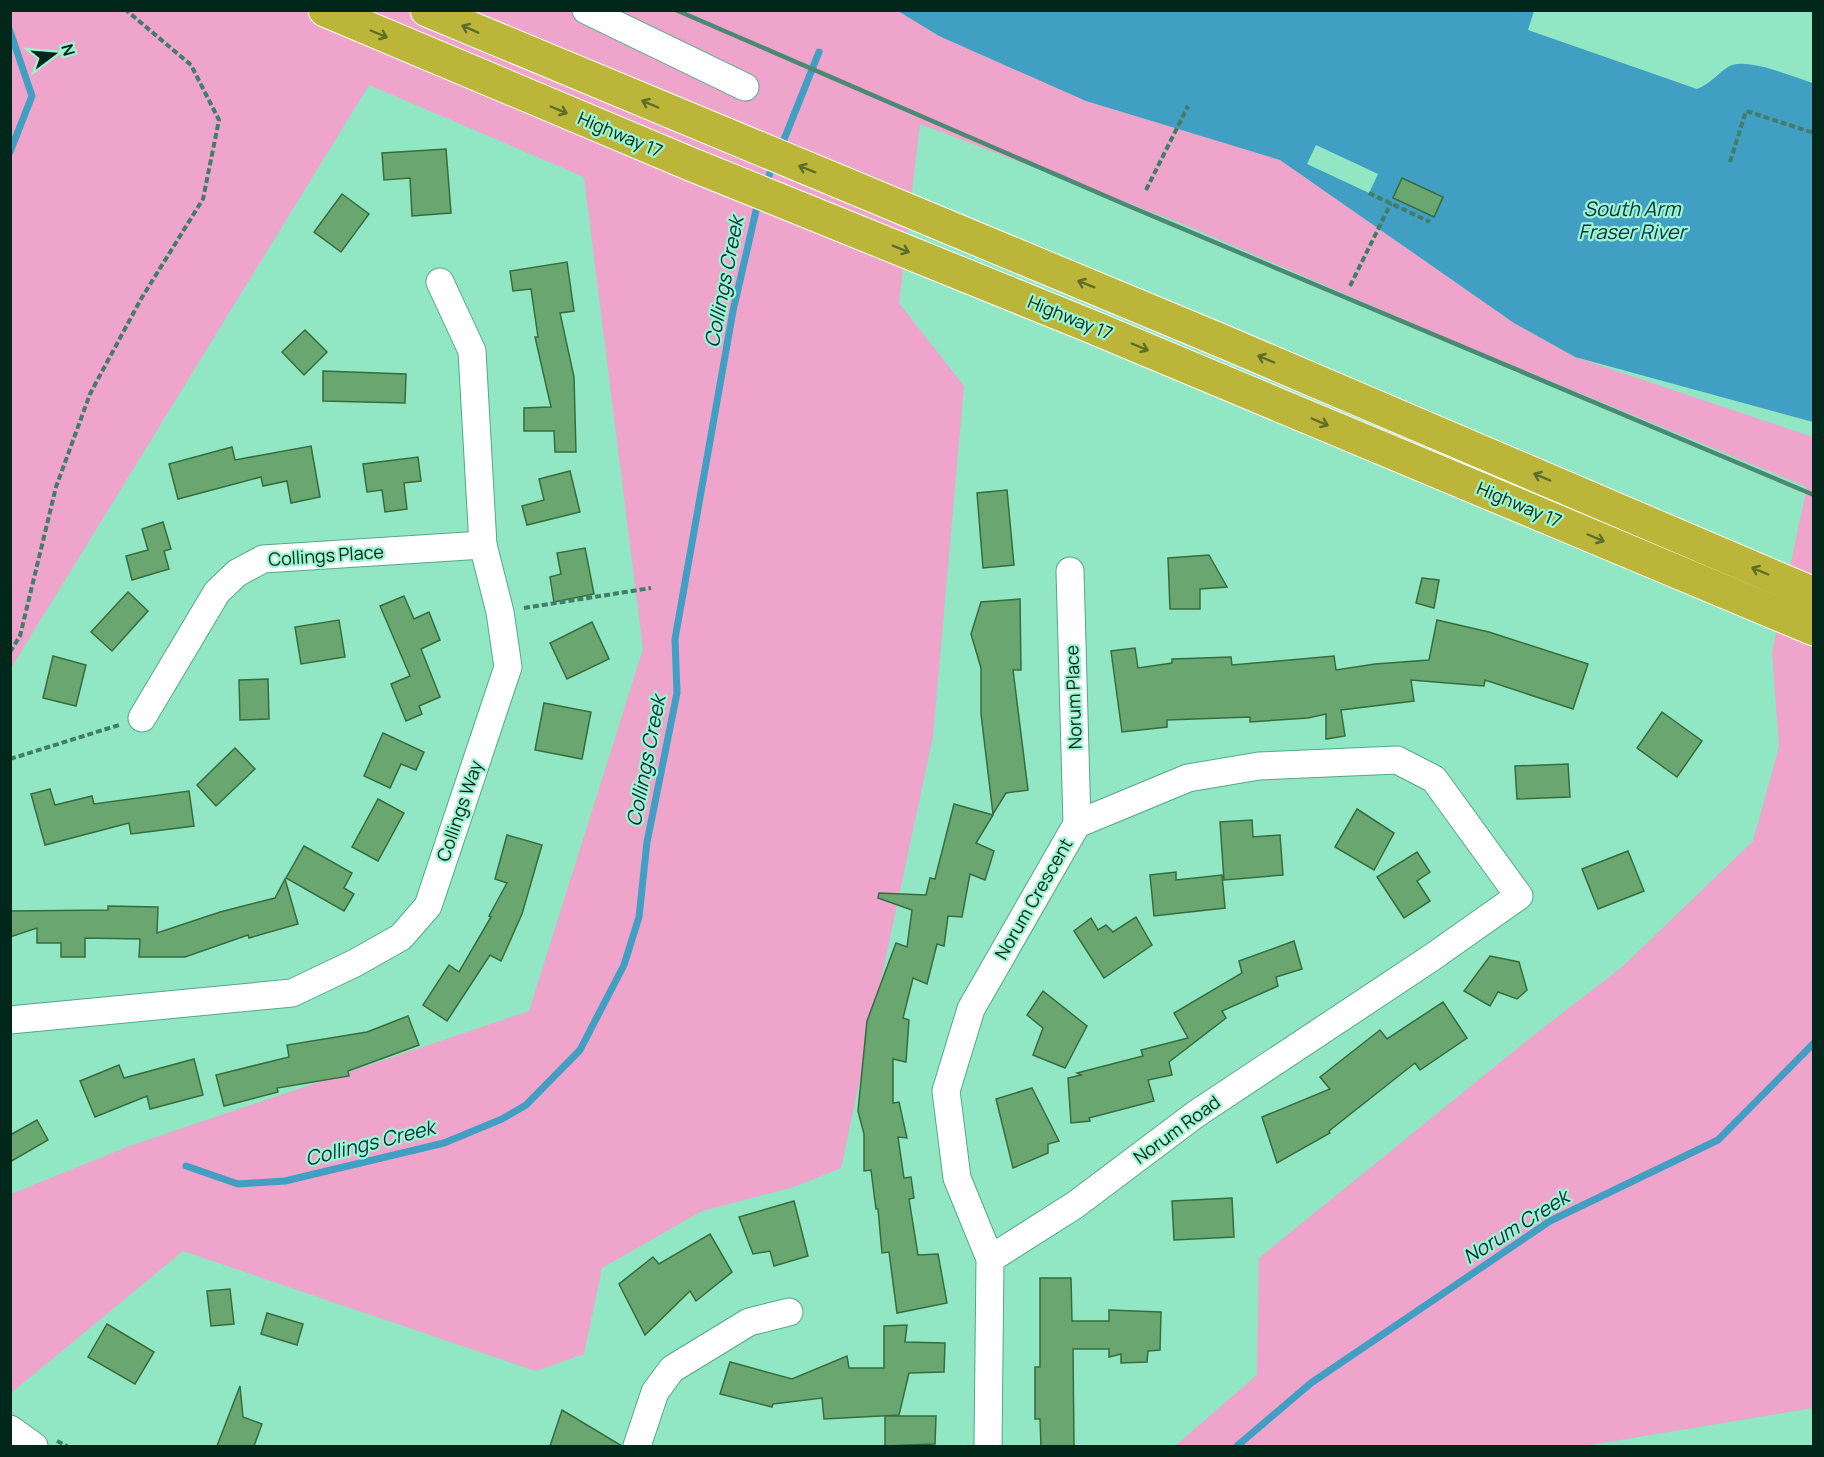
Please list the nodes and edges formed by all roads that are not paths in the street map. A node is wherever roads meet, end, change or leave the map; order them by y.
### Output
1 (326, 10) edge
2 (427, 10) edge
3 (586, 10) edge
4 (745, 87) dead end
5 (440, 282) dead end
6 (483, 545) junction
7 (1070, 571) dead end
8 (1814, 594) edge
9 (1814, 629) edge
10 (142, 718) road end
11 (1077, 824) junction
12 (1519, 896) joint
13 (10, 1020) edge
14 (990, 1259) junction
15 (789, 1312) dead end
16 (10, 1429) edge
17 (34, 1446) edge
18 (637, 1446) edge
19 (988, 1446) edge

1 -> 9 highway, Highway 17
8 -> 2 highway, Highway 17
3 - 4 street
5 - 6 street, Collings Way
6 - 10 street, Collings Place
6 - 13 street, Collings Way
7 - 11 street, Norum Place
11 - 12 street, Norum Crescent
11 - 14 street, Norum Crescent
12 - 14 street, Norum Road
14 - 19 street
15 - 18 street
16 - 17 street

